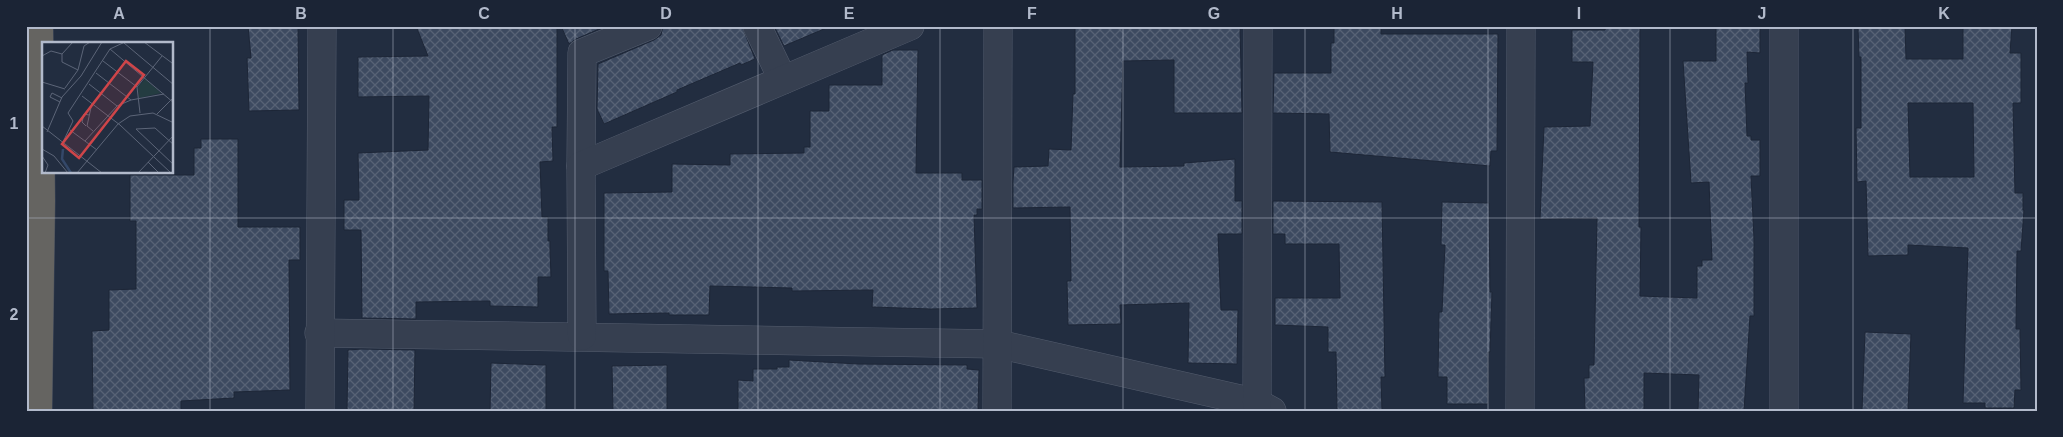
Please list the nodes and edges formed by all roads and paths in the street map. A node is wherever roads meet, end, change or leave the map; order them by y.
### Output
1 (39, 26) edge
2 (322, 26) edge
3 (648, 26) edge
4 (757, 26) edge
5 (910, 26) edge
6 (998, 26) edge
7 (1258, 26) edge
8 (1521, 26) edge
9 (1784, 26) edge
10 (783, 80) junction
11 (581, 166) junction
12 (319, 333) junction
13 (582, 336) junction
14 (998, 344) junction
15 (1264, 407) edge
16 (38, 411) edge
17 (320, 411) edge
18 (997, 411) edge
19 (1520, 411) edge
20 (1784, 411) edge

1 - 16 highway
2 - 12 street
3 - 11 street
4 - 10 street
5 - 10 street
6 - 14 street
7 - 15 street
8 - 19 street
9 - 20 street
10 - 11 street
11 - 13 street
12 - 13 street
12 - 17 street
13 - 14 street
14 - 15 street
14 - 18 street

